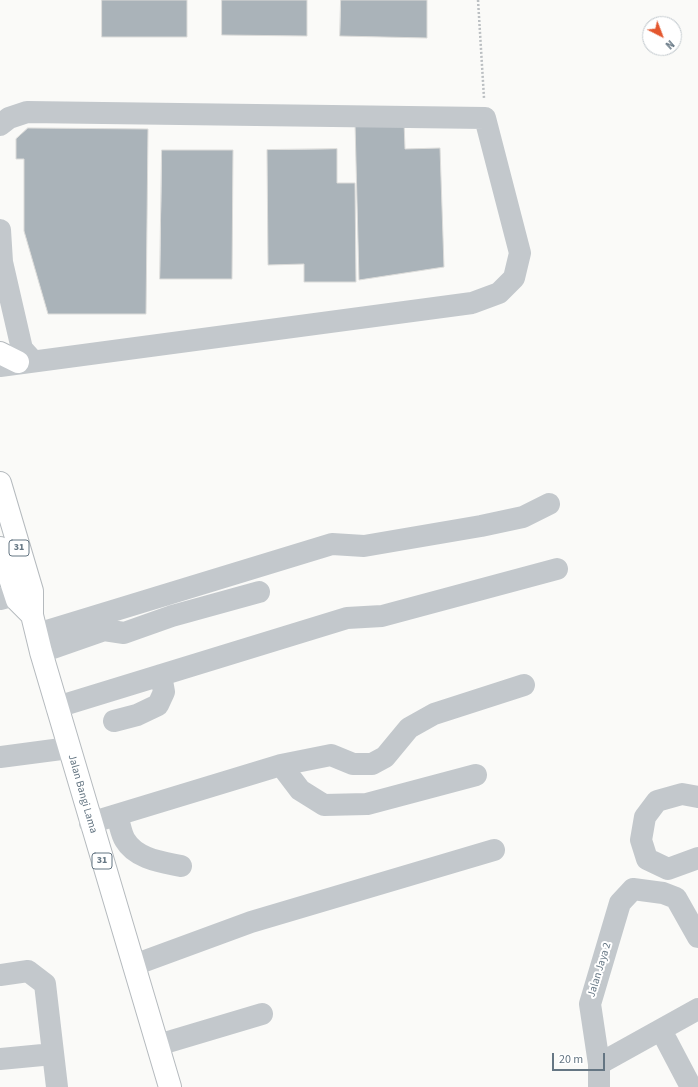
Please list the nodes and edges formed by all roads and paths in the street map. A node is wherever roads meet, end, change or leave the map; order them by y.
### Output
1 (478, 0) edge
2 (485, 118) junction
3 (0, 125) edge
4 (0, 230) edge
5 (12, 360) edge
6 (0, 483) edge
7 (549, 504) dead end
8 (0, 548) edge
9 (557, 569) dead end
10 (259, 592) dead end
11 (8, 597) edge
12 (36, 633) junction
13 (161, 675) junction
14 (524, 685) dead end
15 (57, 707) junction
16 (114, 721) dead end
17 (69, 748) junction
18 (0, 757) edge
19 (281, 765) junction
20 (476, 775) dead end
21 (698, 797) edge
22 (117, 816) junction
23 (90, 823) junction
24 (494, 850) dead end
25 (698, 858) edge
26 (181, 866) dead end
27 (698, 938) edge
28 (134, 965) junction
29 (0, 975) edge
30 (698, 1010) edge
31 (262, 1014) dead end
32 (661, 1030) junction
33 (158, 1045) junction
34 (53, 1054) junction
35 (0, 1059) edge
36 (599, 1064) junction
37 (57, 1087) edge
38 (170, 1087) edge
39 (599, 1087) edge
40 (691, 1087) edge

1 - 2 path
2 - 3 street
2 - 5 street
4 - 5 street
6 - 12 main road, Jalan Bangi Lama / 31
7 - 12 street
8 - 11 main road, Jalan Bangi Lama / 31
9 - 13 street
10 - 12 street
11 - 12 main road, Jalan Bangi Lama / 31
12 - 15 main road, Jalan Bangi Lama / 31
13 - 15 street
13 - 16 street
14 - 19 street
15 - 17 main road, Jalan Bangi Lama / 31
17 - 18 street
17 - 23 main road, Jalan Bangi Lama / 31
19 - 20 street
19 - 22 street
21 - 25 street
22 - 23 street
22 - 26 street
23 - 28 main road, Jalan Bangi Lama / 31
24 - 28 street
27 - 36 street, Jalan Jaya 2
28 - 33 main road, Jalan Bangi Lama / 31
29 - 34 street
30 - 32 street
31 - 33 street
32 - 36 street
32 - 40 street
33 - 38 main road, Jalan Bangi Lama / 31
34 - 35 street
34 - 37 street
36 - 39 street, Jalan Jaya 2

